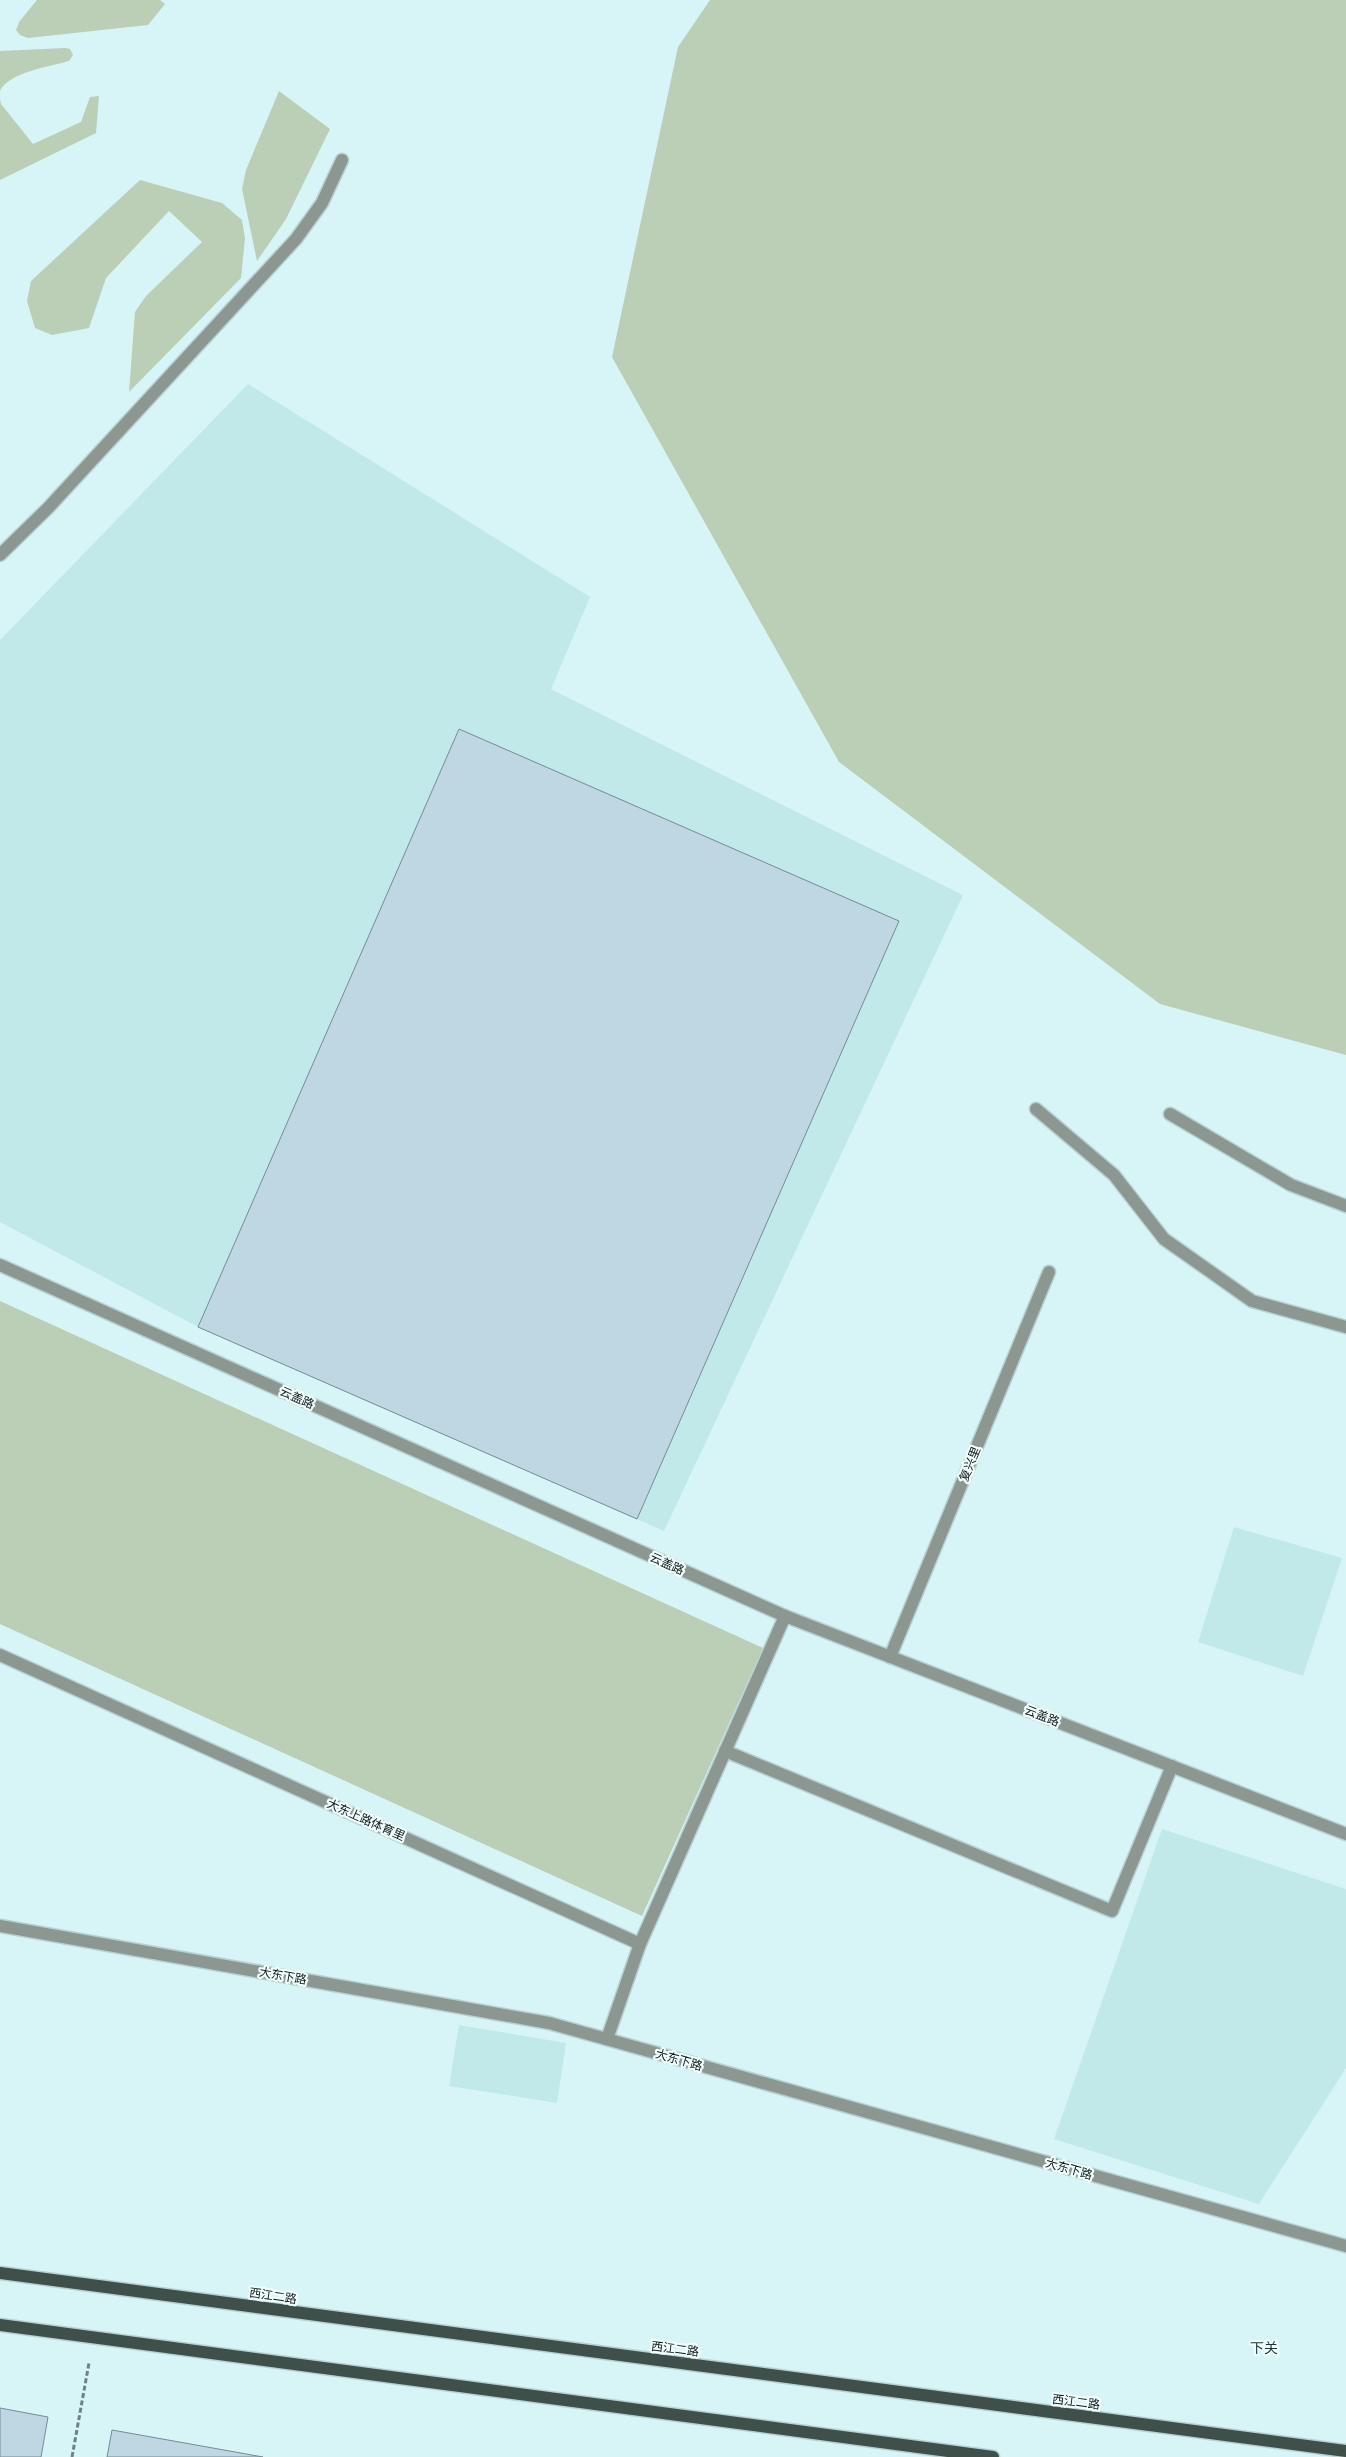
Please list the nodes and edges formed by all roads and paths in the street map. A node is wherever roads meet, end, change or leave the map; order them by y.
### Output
1 (342, 160) dead end
2 (0, 555) edge
3 (1036, 1108) dead end
4 (1170, 1114) dead end
5 (1346, 1206) edge
6 (0, 1265) edge
7 (1049, 1272) dead end
8 (1346, 1328) edge
9 (784, 1616) junction
10 (0, 1655) edge
11 (890, 1657) junction
12 (725, 1751) junction
13 (1172, 1766) junction
14 (1346, 1834) edge
15 (0, 1926) edge
16 (640, 1944) junction
17 (607, 2039) junction
18 (1346, 2246) edge
19 (0, 2273) edge
20 (0, 2325) edge
21 (94, 2338) junction
22 (1346, 2451) edge
23 (72, 2457) edge
24 (993, 2457) edge

1 - 2 street
3 - 8 street
4 - 5 street
6 - 9 street, 云盖路
7 - 11 street, 复兴里
9 - 11 street, 云盖路
9 - 12 street
10 - 16 street, 大东上路体育里
11 - 13 street, 云盖路
12 - 13 street
12 - 16 street
13 - 14 street, 云盖路
15 - 17 street, 大东下路
16 - 17 street
17 - 18 street, 大东下路
19 - 22 main road, 西江二路
20 - 21 main road
21 - 23 path
21 - 24 main road

